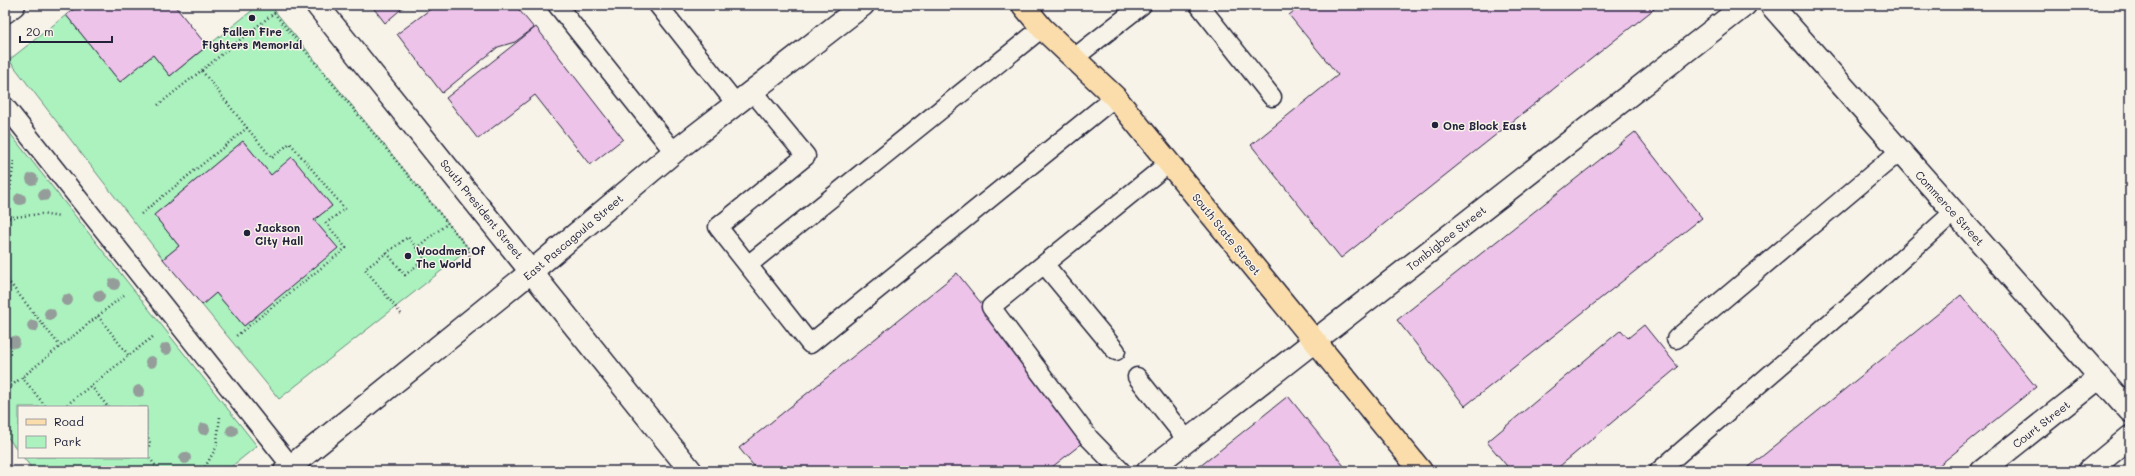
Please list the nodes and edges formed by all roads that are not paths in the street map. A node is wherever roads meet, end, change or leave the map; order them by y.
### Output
1 (14, 5) edge
2 (317, 5) edge
3 (557, 5) edge
4 (658, 5) edge
5 (863, 5) edge
6 (1023, 5) edge
7 (1142, 5) edge
8 (1199, 5) edge
9 (1745, 5) edge
10 (1770, 5) edge
11 (5, 12) edge
12 (1042, 28) junction
13 (1074, 58) junction
14 (1115, 97) junction
15 (1272, 97) dead end
16 (745, 98) junction
17 (5, 106) edge
18 (674, 152) junction
19 (1900, 152) junction
20 (1169, 163) junction
21 (1954, 212) junction
22 (1044, 264) junction
23 (748, 265) junction
24 (532, 271) junction
25 (1676, 339) dead end
26 (1314, 341) junction
27 (1116, 352) dead end
28 (2100, 377) junction
29 (1137, 378) dead end
30 (2130, 411) edge
31 (2130, 437) edge
32 (1187, 440) junction
33 (288, 469) edge
34 (691, 471) edge
35 (1121, 471) edge
36 (1148, 471) edge
37 (1421, 471) edge
38 (1659, 471) edge
39 (1982, 471) edge
40 (2089, 471) edge

1 - 11 street
2 - 24 street, South President Street
3 - 18 lane
4 - 16 lane
5 - 16 street, East Pascagoula Street
6 - 12 main road, South State Street
7 - 13 lane
8 - 15 lane
9 - 26 street, Tombigbee Street
10 - 19 street, Commerce Street
12 - 13 main road, South State Street
12 - 23 lane
13 - 14 main road, South State Street
14 - 20 main road, South State Street
14 - 23 lane
16 - 18 street, East Pascagoula Street
16 - 23 lane
17 - 33 lane
18 - 24 street, East Pascagoula Street
19 - 21 street, Commerce Street
19 - 25 lane
20 - 22 lane
20 - 26 main road, South State Street
21 - 28 street, Commerce Street
21 - 38 lane
22 - 27 lane
22 - 35 lane
24 - 33 street, East Pascagoula Street
24 - 34 street, South President Street
26 - 32 street, Tombigbee Street
26 - 37 main road, South State Street
28 - 30 street, Commerce Street
28 - 39 street, Court Street
29 - 32 lane
31 - 40 street
32 - 36 street, Tombigbee Street

